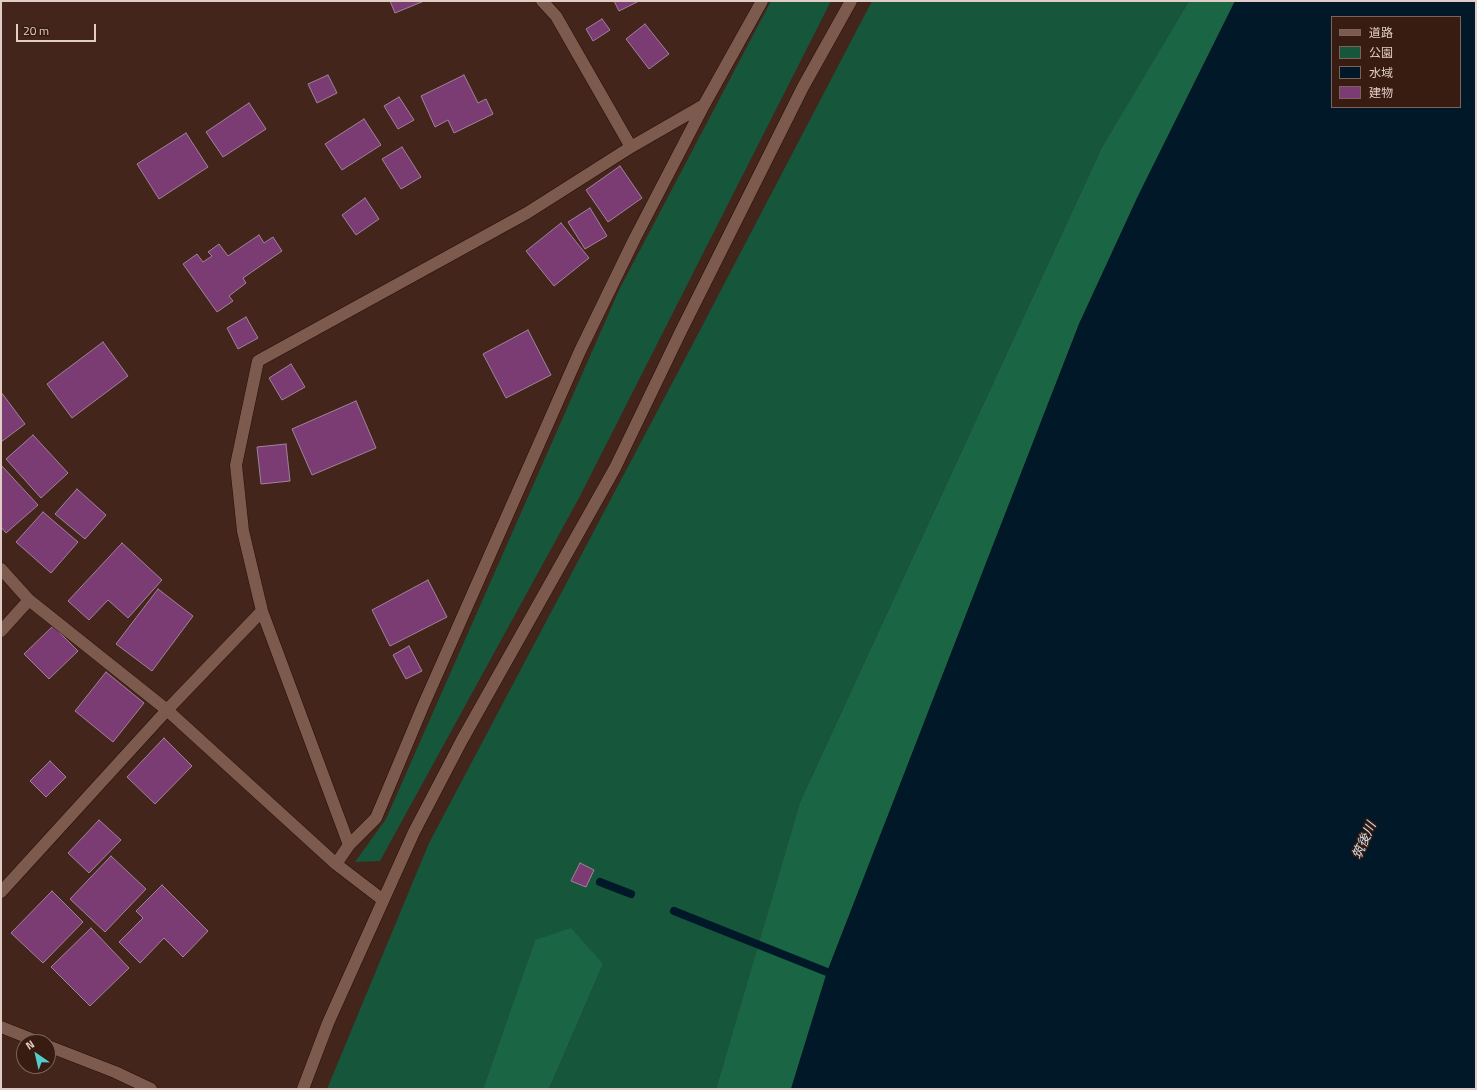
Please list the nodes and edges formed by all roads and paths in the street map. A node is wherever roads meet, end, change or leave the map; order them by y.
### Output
1 (542, 1) edge
2 (762, 1) edge
3 (851, 1) edge
4 (704, 105) junction
5 (631, 147) junction
6 (1, 569) edge
7 (30, 600) junction
8 (262, 611) junction
9 (1, 631) edge
10 (167, 710) junction
11 (349, 845) junction
12 (336, 864) junction
13 (1, 892) edge
14 (383, 900) junction
15 (1, 1027) edge
16 (19, 1034) edge
17 (56, 1049) edge
18 (151, 1089) edge
19 (303, 1089) edge

1 - 5 street
2 - 4 street
3 - 14 street
4 - 5 street
4 - 11 street
5 - 8 street
6 - 7 street
7 - 9 street
7 - 10 street
8 - 10 street
8 - 11 street
10 - 12 street
10 - 13 street
11 - 12 street
12 - 14 street
14 - 19 street
15 - 16 street
17 - 18 street

